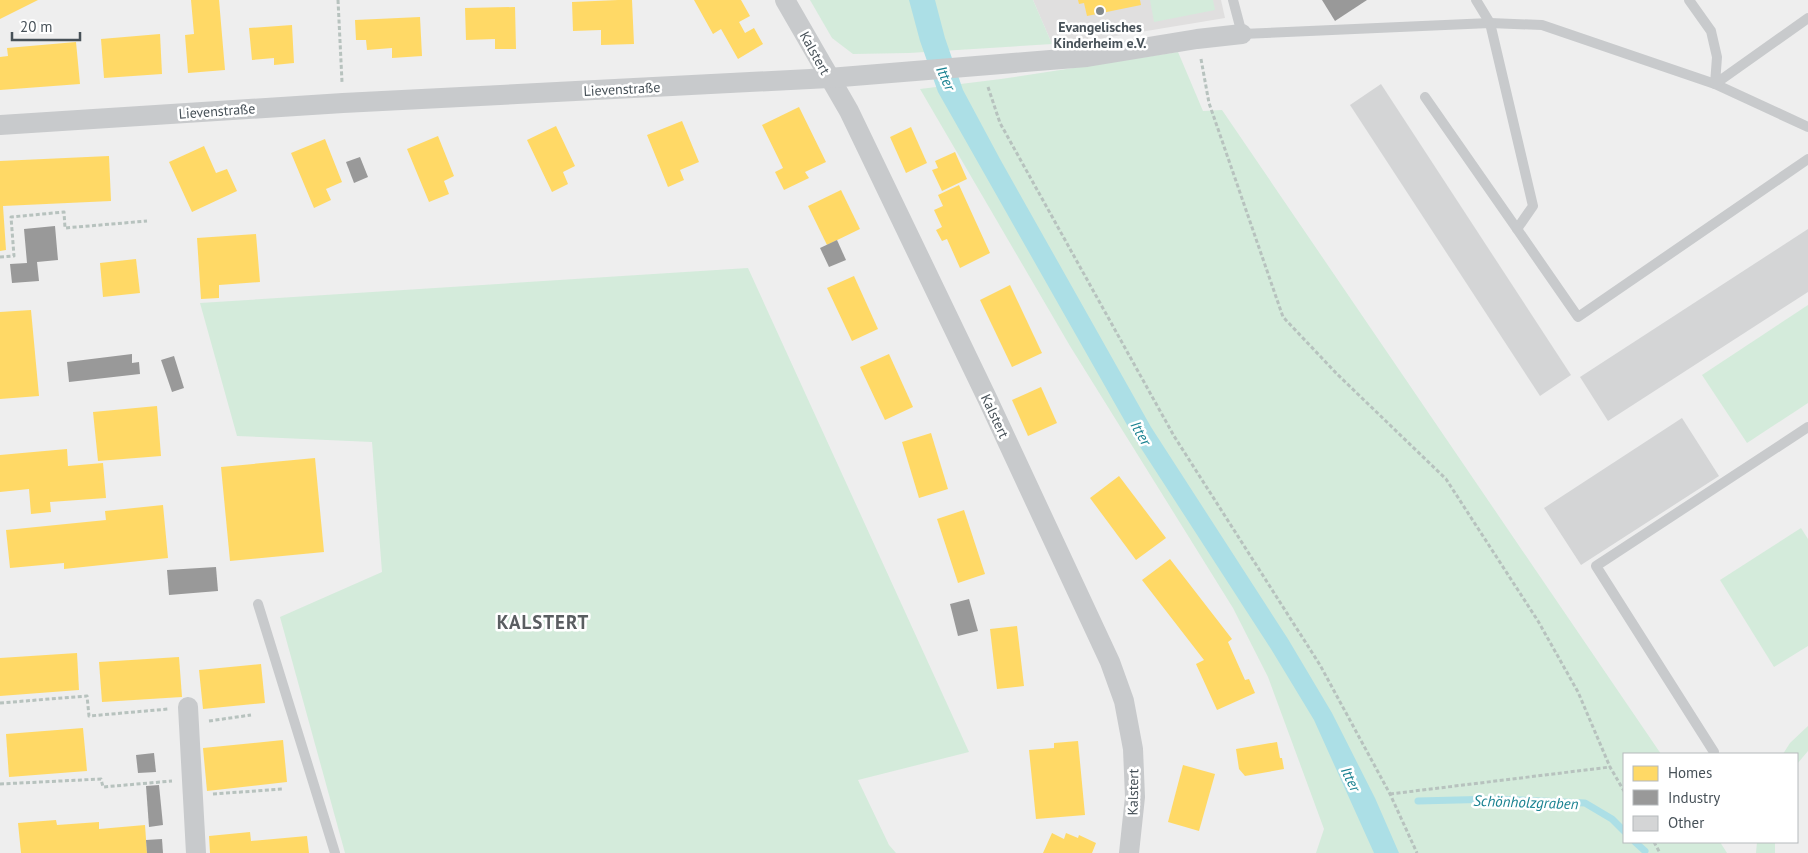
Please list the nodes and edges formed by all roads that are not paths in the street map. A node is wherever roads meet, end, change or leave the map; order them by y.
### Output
1 (785, 0) edge
2 (1233, 0) edge
3 (1476, 0) edge
4 (1689, 0) edge
5 (1808, 18) edge
6 (1490, 23) junction
7 (1242, 34) junction
8 (829, 78) junction
9 (1715, 84) junction
10 (1425, 97) dead end
11 (0, 125) edge
12 (1808, 127) edge
13 (1808, 159) edge
14 (1517, 230) junction
15 (1808, 427) edge
16 (258, 604) dead end
17 (189, 715) road end
18 (1714, 752) dead end
19 (196, 853) edge
20 (335, 853) edge
21 (1129, 853) edge

1 - 8 street, Kalstert
2 - 7 lane
3 - 6 lane
4 - 9 lane
5 - 9 lane
6 - 7 lane
6 - 9 lane
6 - 14 lane
7 - 8 street, Lievenstraße
8 - 11 street, Lievenstraße
8 - 21 street, Kalstert
9 - 12 lane
10 - 14 lane
13 - 14 lane
15 - 18 lane
16 - 20 lane
17 - 19 street

